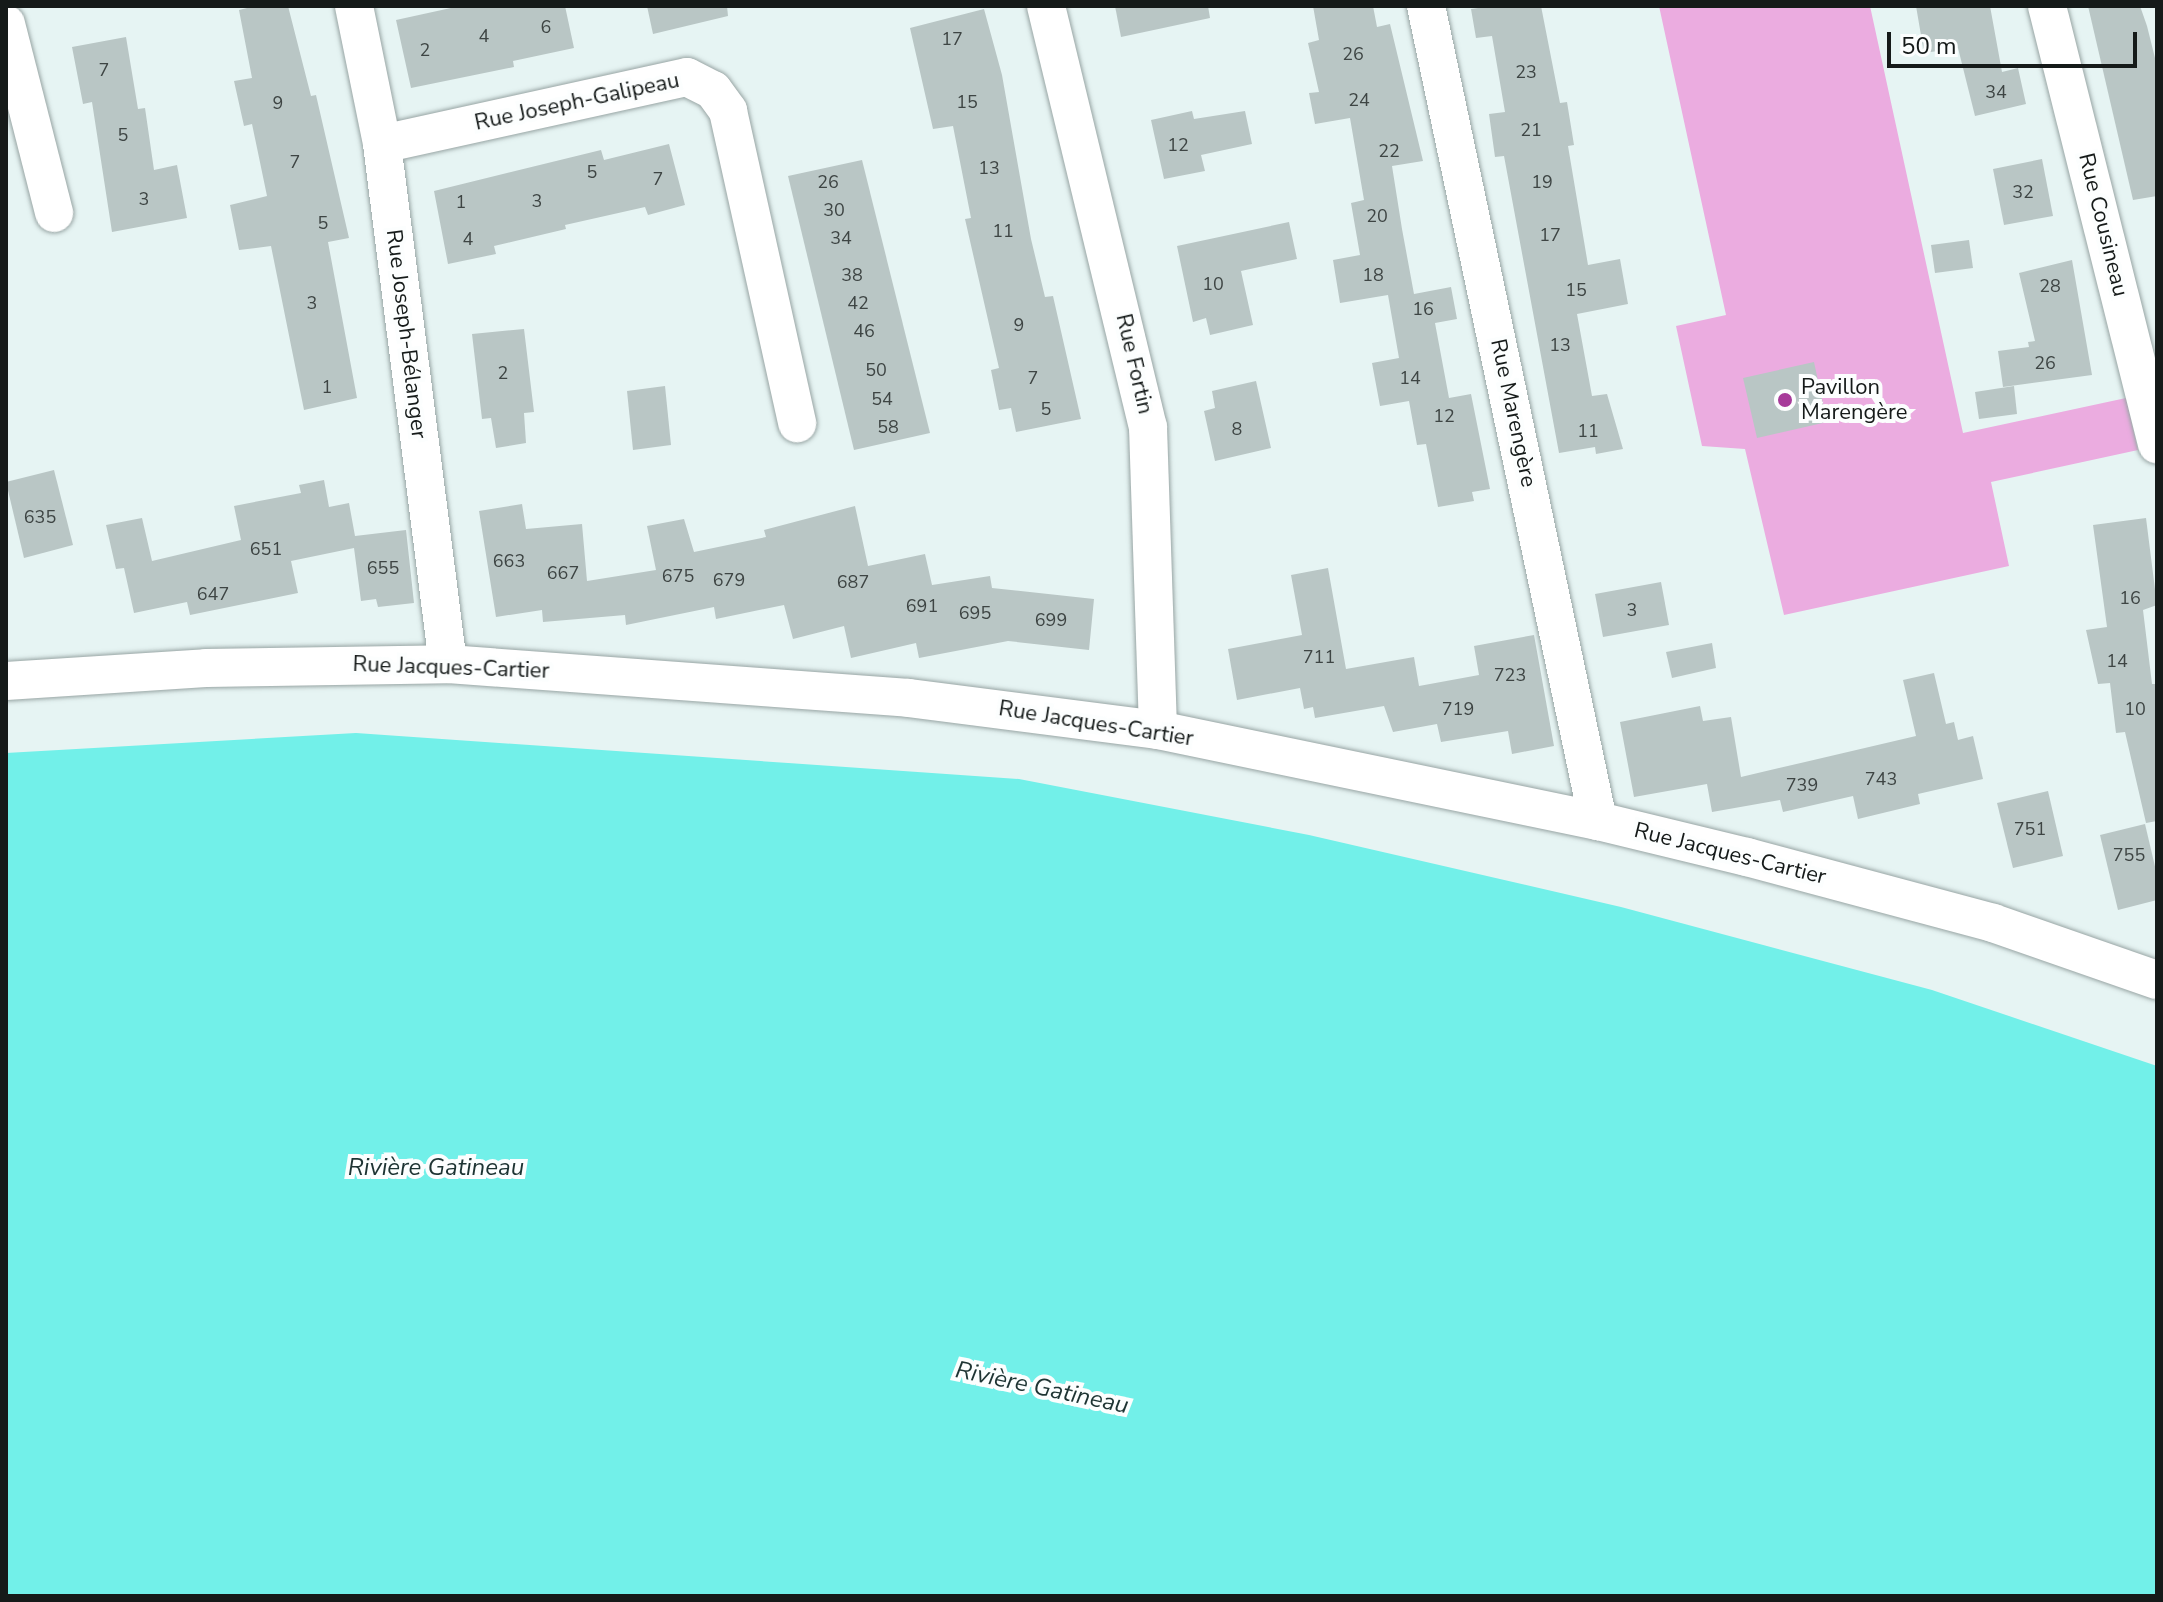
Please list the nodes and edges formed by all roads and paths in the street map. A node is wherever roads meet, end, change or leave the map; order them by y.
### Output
1 (354, 6) edge
2 (1046, 6) edge
3 (1426, 6) edge
4 (2047, 6) edge
5 (6, 24) edge
6 (382, 144) junction
7 (54, 213) dead end
8 (797, 423) dead end
9 (2157, 444) edge
10 (448, 664) junction
11 (6, 681) edge
12 (1158, 730) junction
13 (1598, 821) junction
14 (2157, 980) edge

1 - 6 street, Rue Joseph-Bélanger
2 - 12 street, Rue Fortin
3 - 13 street, Rue Marengère
4 - 9 street, Rue Cousineau
5 - 7 street
6 - 8 street, Rue Joseph-Galipeau
6 - 10 street, Rue Joseph-Bélanger
10 - 11 street, Rue Jacques-Cartier
10 - 12 street, Rue Jacques-Cartier
12 - 13 street, Rue Jacques-Cartier
13 - 14 street, Rue Jacques-Cartier

